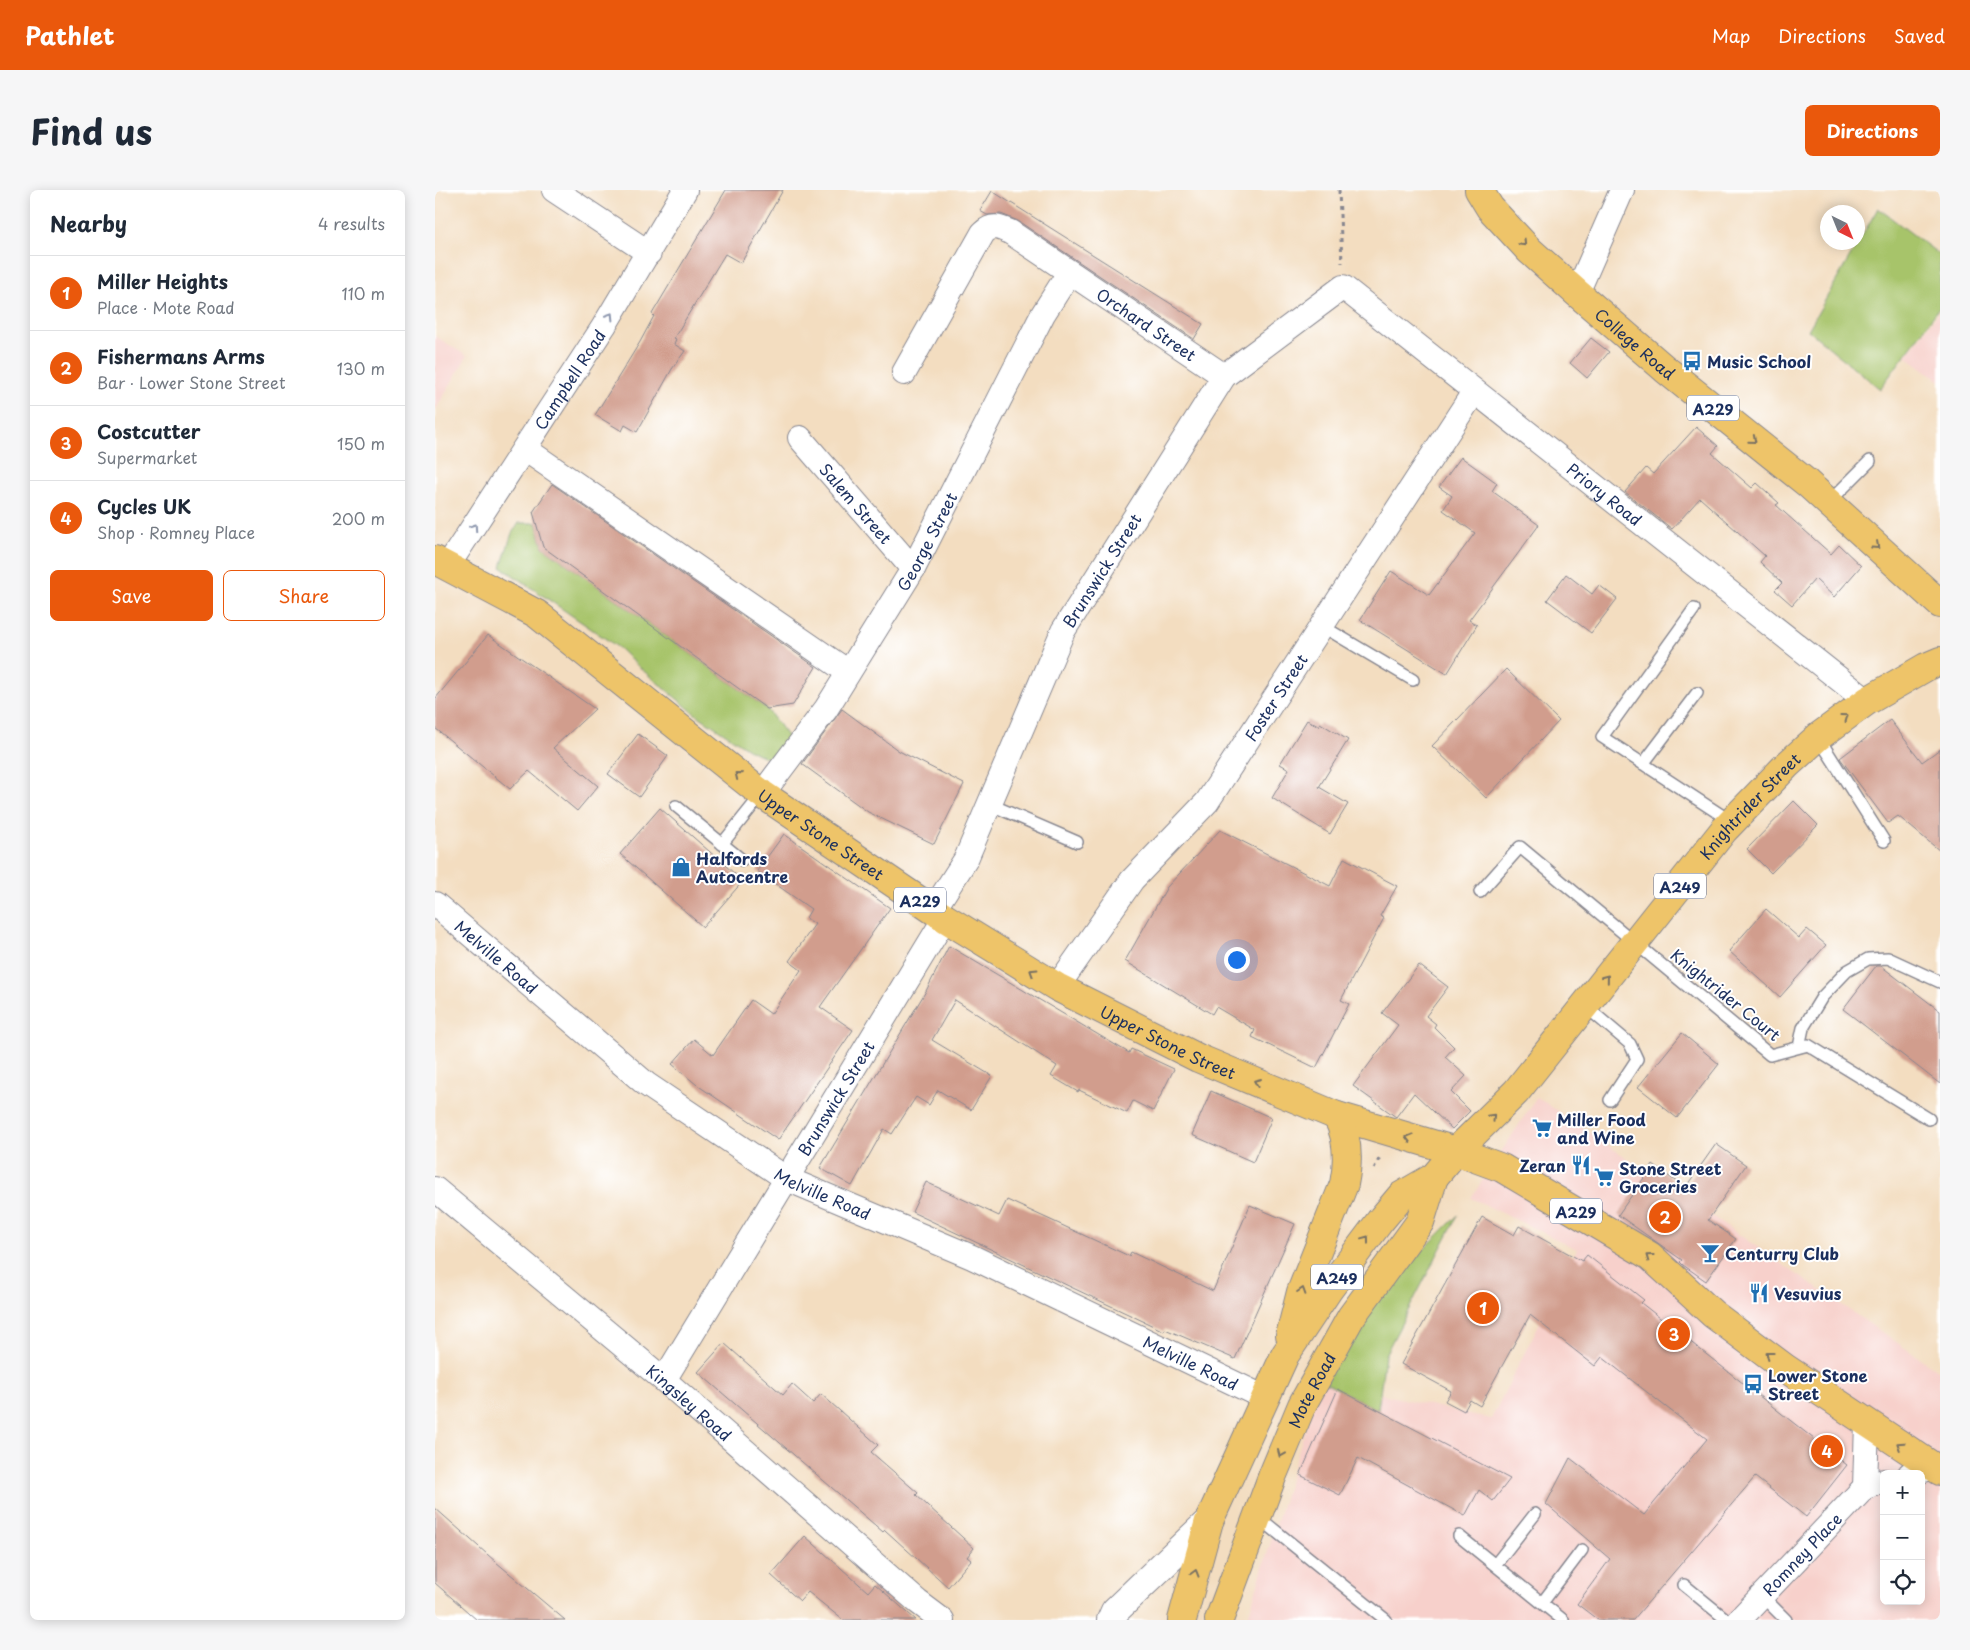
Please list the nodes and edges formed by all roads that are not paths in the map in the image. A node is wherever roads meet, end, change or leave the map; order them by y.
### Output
1 (554, 190) edge
2 (685, 190) edge
3 (1479, 190) edge
4 (1622, 190) edge
5 (649, 253) junction
6 (1069, 273) junction
7 (1343, 287) joint
8 (1577, 293) junction
9 (904, 373) dead end
10 (1224, 376) junction
11 (1474, 392) junction
12 (800, 438) dead end
13 (525, 449) junction
14 (1870, 461) dead end
15 (1828, 503) junction
16 (441, 564) edge
17 (913, 569) junction
18 (1940, 604) edge
19 (1693, 609) dead end
20 (1321, 626) junction
21 (1940, 662) edge
22 (849, 672) junction
23 (1413, 680) dead end
24 (1697, 693) dead end
25 (1867, 701) junction
26 (1818, 737) junction
27 (1643, 764) junction
28 (761, 794) junction
29 (989, 804) junction
30 (676, 806) dead end
31 (1733, 822) junction
32 (1884, 841) dead end
33 (1077, 842) dead end
34 (722, 844) junction
35 (742, 860) dead end
36 (1480, 892) dead end
37 (435, 904) edge
38 (939, 913) junction
39 (1636, 942) junction
40 (1940, 982) edge
41 (1057, 987) junction
42 (1584, 1004) junction
43 (1799, 1048) junction
44 (1610, 1100) dead end
45 (1337, 1116) junction
46 (1929, 1119) dead end
47 (1456, 1151) junction
48 (1434, 1177) junction
49 (787, 1179) junction
50 (435, 1189) edge
51 (1285, 1355) junction
52 (664, 1380) junction
53 (1265, 1398) junction
54 (1867, 1423) junction
55 (1928, 1470) edge
56 (1875, 1484) edge
57 (1535, 1514) dead end
58 (1257, 1516) junction
59 (1209, 1521) junction
60 (1459, 1536) dead end
61 (1582, 1550) dead end
62 (1495, 1565) junction
63 (1684, 1585) dead end
64 (1761, 1595) junction
65 (1542, 1603) junction
66 (942, 1620) edge
67 (1111, 1620) edge
68 (1182, 1620) edge
69 (1219, 1620) edge
70 (1385, 1620) edge
71 (1563, 1620) edge
72 (1727, 1620) edge
73 (1739, 1620) edge
74 (1786, 1620) edge

1 - 5 street
2 - 5 street, Campbell Road
3 -> 8 highway, College Road / A229
4 - 8 street
13 -> 5 street, Campbell Road
6 - 9 street, Orchard Street
6 - 10 street, Orchard Street
6 - 17 street, George Street
7 - 10 street, Brunswick Street
7 - 11 street, Priory Road
8 -> 15 highway, College Road / A229
10 - 29 street, Brunswick Street
11 - 20 street, Foster Street
11 - 25 street, Priory Road
12 - 17 street, Salem Street
16 -> 13 street, Campbell Road
13 - 22 street
14 - 15 lane
15 -> 18 highway, College Road / A229
28 -> 16 highway, Upper Stone Street / A229
17 - 22 street, George Street
19 - 27 lane
20 - 23 lane
20 - 41 street, Foster Street
21 - 25 highway, Knightrider Street / A249
22 - 28 street, George Street
24 - 27 lane
26 -> 25 highway, Knightrider Street / A249
26 - 31 highway, Knightrider Street / A249
26 - 32 lane
27 - 31 lane
28 - 34 lane
28 - 38 highway, Upper Stone Street / A229
29 - 33 lane
29 - 38 street, Brunswick Street
30 - 34 lane
31 - 39 highway, Knightrider Street / A249
34 - 35 lane
36 - 39 lane
37 - 49 street, Melville Road
41 -> 38 highway, Upper Stone Street / A229
38 - 49 street, Brunswick Street
42 -> 39 highway, Knightrider Street / A249
39 - 43 lane, Knightrider Court
40 - 43 lane
45 -> 41 highway, Upper Stone Street / A229
42 - 44 lane
47 -> 42 highway, Knightrider Street / A249
43 - 46 lane, Knightrider Court
47 -> 45 highway, Upper Stone Street / A229
51 -> 45 highway, A249
47 - 48 highway, Mote Road / A249
54 -> 47 highway, A229
51 -> 48 highway, Mote Road / A249
48 -> 58 highway, Mote Road / A249
49 - 52 street, Brunswick Street
49 - 53 street, Melville Road
50 - 52 street, Kingsley Road
51 - 53 highway, Mote Road / A249
52 - 66 street, Kingsley Road
53 - 59 highway, Mote Road / A249
55 -> 54 highway, A229
54 - 56 street, Romney Place
56 - 64 street, Romney Place
57 - 62 lane
58 - 69 highway, Mote Road / A249
58 - 70 lane
59 - 67 street, Mote Road
68 -> 59 highway, Mote Road / A249
60 - 62 lane
61 - 65 lane
62 - 65 lane
63 - 72 lane
64 - 73 street, Romney Place
64 - 74 lane
65 - 71 lane

